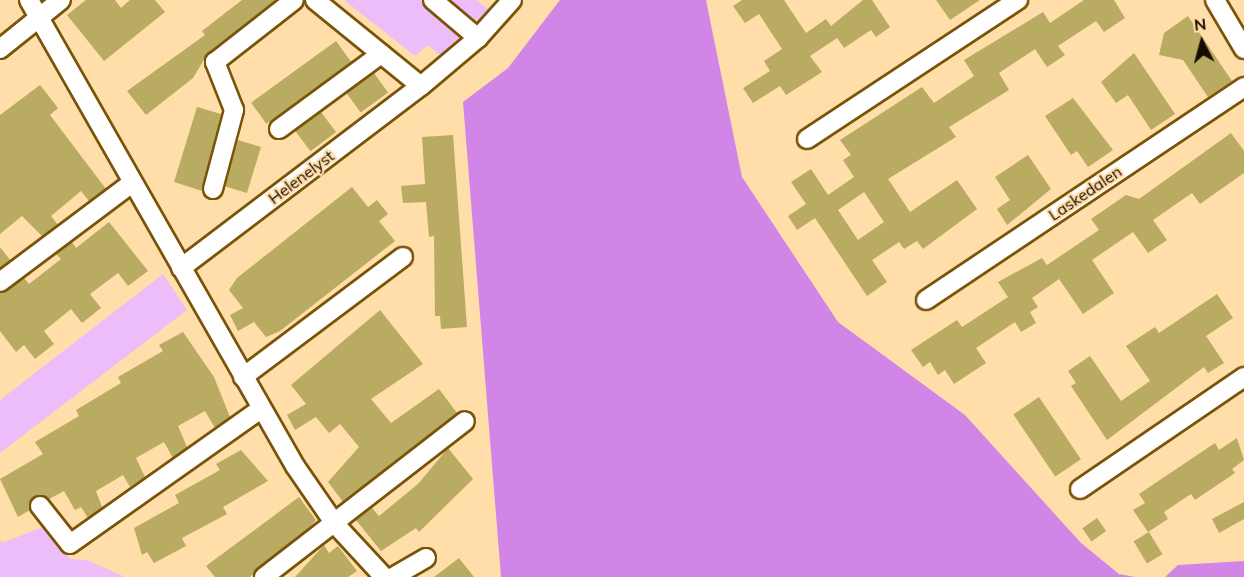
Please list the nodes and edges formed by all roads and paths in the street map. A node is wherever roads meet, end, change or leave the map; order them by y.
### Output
1 (29, 0) edge
2 (61, 0) edge
3 (294, 0) edge
4 (315, 0) edge
5 (433, 0) edge
6 (512, 0) edge
7 (1018, 0) edge
8 (1215, 0) edge
9 (38, 18) junction
10 (478, 38) junction
11 (0, 49) edge
12 (1244, 49) edge
13 (381, 54) junction
14 (421, 86) junction
15 (1244, 87) edge
16 (279, 129) dead end
17 (807, 139) dead end
18 (132, 183) junction
19 (213, 189) dead end
20 (403, 256) dead end
21 (182, 268) junction
22 (0, 282) edge
23 (926, 300) dead end
24 (243, 377) junction
25 (1244, 377) edge
26 (261, 409) junction
27 (465, 421) dead end
28 (1080, 489) dead end
29 (40, 506) dead end
30 (335, 524) junction
31 (426, 558) dead end
32 (264, 577) edge
33 (384, 577) edge
34 (393, 577) edge

1 - 9 street
2 - 9 street
3 - 19 street
4 - 13 street
5 - 10 street
6 - 10 street, Helenelyst
7 - 17 street
8 - 12 street
9 - 11 street
9 - 18 street
10 - 14 street, Helenelyst
13 - 14 street
13 - 16 street
14 - 21 street, Helenelyst
15 - 23 street, Laskedalen
18 - 21 street
18 - 22 street
20 - 24 street
21 - 24 street
24 - 26 street
25 - 28 street
26 - 29 street
26 - 30 street
27 - 30 street
30 - 32 street
30 - 33 street
31 - 34 street

